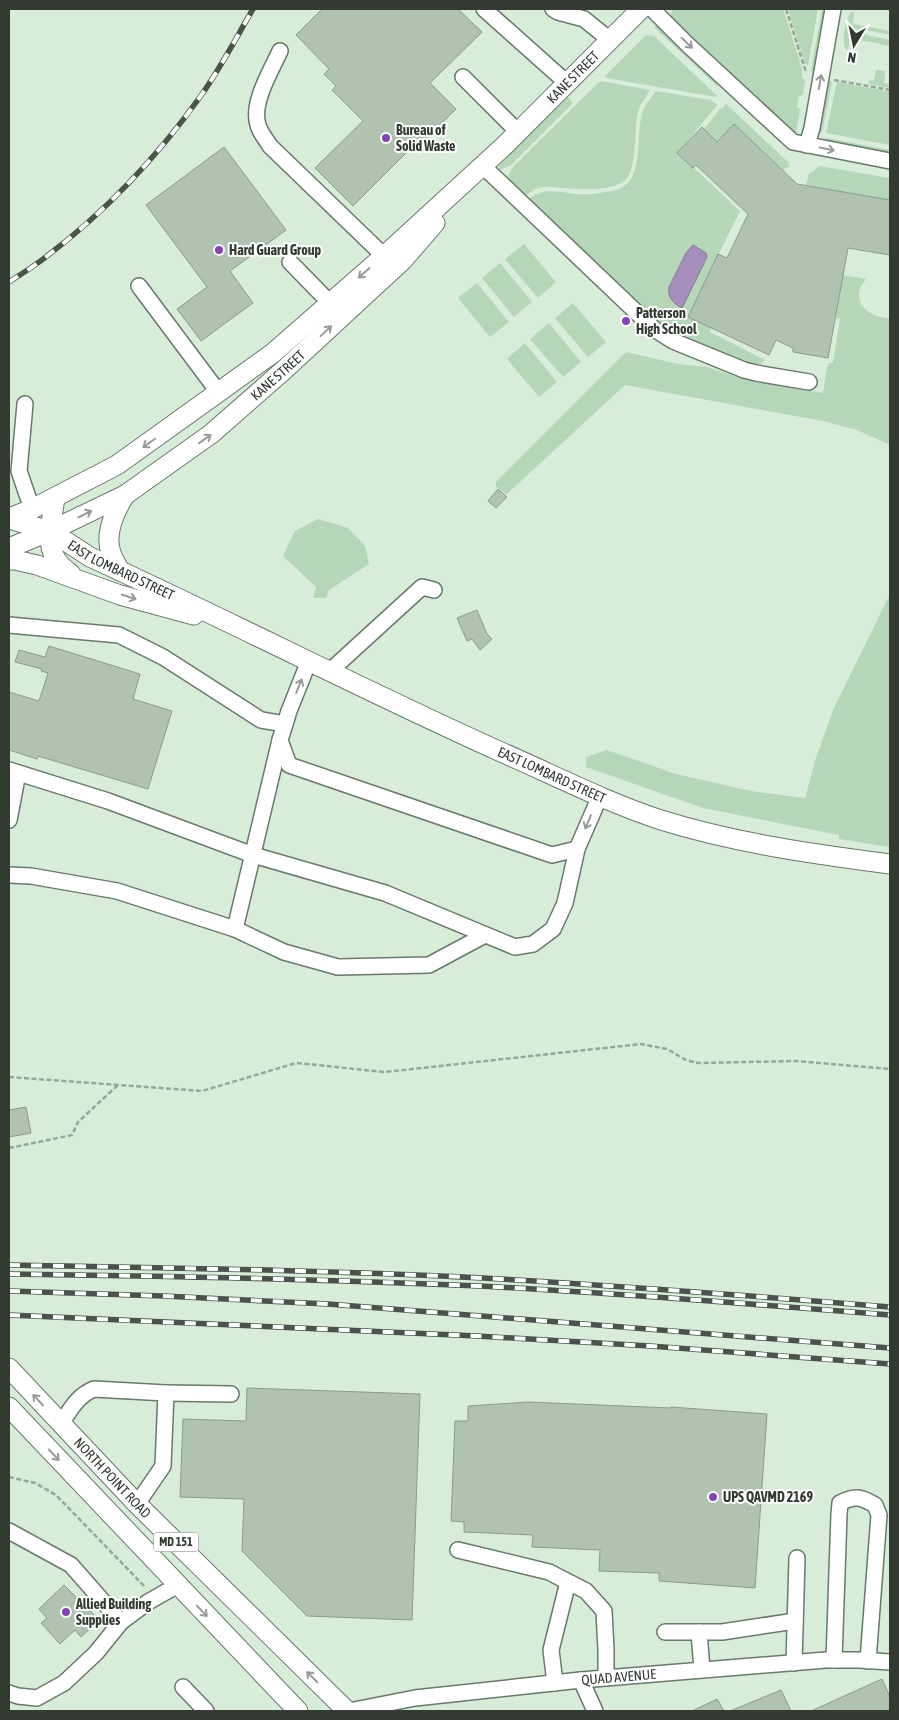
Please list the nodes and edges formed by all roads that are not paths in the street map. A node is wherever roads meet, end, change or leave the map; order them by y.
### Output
1 (484, 9) edge
2 (553, 9) edge
3 (642, 9) edge
4 (652, 9) edge
5 (833, 9) edge
6 (587, 14) edge
7 (610, 40) junction
8 (280, 51) dead end
9 (463, 77) dead end
10 (567, 83) junction
11 (518, 132) junction
12 (806, 145) junction
13 (504, 146) junction
14 (890, 161) edge
15 (485, 168) junction
16 (384, 256) junction
17 (290, 262) dead end
18 (139, 286) dead end
19 (330, 303) junction
20 (809, 382) dead end
21 (219, 393) junction
22 (25, 404) dead end
23 (125, 495) junction
24 (55, 498) junction
25 (32, 509) junction
26 (9, 518) edge
27 (50, 531) junction
28 (9, 548) edge
29 (9, 560) edge
30 (120, 571) junction
31 (83, 580) junction
32 (434, 590) dead end
33 (9, 625) edge
34 (233, 625) junction
35 (309, 661) junction
36 (330, 671) junction
37 (287, 718) junction
38 (280, 740) junction
39 (14, 772) edge
40 (600, 796) junction
41 (9, 820) edge
42 (577, 849) junction
43 (253, 855) junction
44 (890, 864) edge
45 (9, 875) edge
46 (235, 928) junction
47 (484, 935) junction
48 (9, 1368) edge
49 (166, 1393) junction
50 (231, 1394) dead end
51 (9, 1407) edge
52 (61, 1424) junction
53 (108, 1473) junction
54 (89, 1491) junction
55 (137, 1504) junction
56 (9, 1531) edge
57 (458, 1550) dead end
58 (797, 1558) dead end
59 (200, 1566) junction
60 (568, 1582) junction
61 (178, 1585) junction
62 (795, 1621) junction
63 (121, 1622) junction
64 (665, 1632) dead end
65 (699, 1632) junction
66 (834, 1660) junction
67 (868, 1661) junction
68 (794, 1663) junction
69 (889, 1665) edge
70 (702, 1670) junction
71 (606, 1678) junction
72 (582, 1680) junction
73 (554, 1683) junction
74 (183, 1687) dead end
75 (9, 1693) edge
76 (206, 1711) edge
77 (298, 1711) edge
78 (348, 1711) edge
79 (594, 1711) edge

1 - 10 street
2 - 6 street
3 - 7 main road, KANE STREET
4 -> 12 street
12 -> 5 street
6 - 7 street
7 - 10 main road, KANE STREET
8 - 16 street
9 - 11 street
10 - 11 main road, KANE STREET
11 - 13 main road, KANE STREET
12 -> 14 street
13 - 15 main road, KANE STREET
13 - 16 main road, KANE STREET
15 - 20 street
23 -> 15 main road, KANE STREET
16 -> 19 main road, KANE STREET
17 - 19 street
18 - 21 street
19 - 21 main road, KANE STREET
21 -> 24 main road, KANE STREET
22 - 25 street
27 -> 23 main road, KANE STREET
23 - 30 main road
24 - 25 main road, KANE STREET
24 - 27 main road
25 - 26 main road, KANE STREET
26 - 27 main road, EAST LOMBARD STREET
27 - 28 main road, KANE STREET
27 - 30 main road, EAST LOMBARD STREET
27 - 31 main road
29 - 31 main road
30 - 34 main road, EAST LOMBARD STREET
31 -> 34 main road, EAST LOMBARD STREET
32 - 36 street
33 - 37 street
34 - 35 main road, EAST LOMBARD STREET
35 - 36 main road, EAST LOMBARD STREET
37 -> 35 street
36 - 40 main road, EAST LOMBARD STREET
37 - 38 street
38 - 42 street
38 - 43 street
39 - 41 street
39 - 43 street
40 -> 42 street
40 - 44 main road, EAST LOMBARD STREET
42 - 47 street
43 - 46 street
43 - 47 street
45 - 46 street
46 - 47 street
52 -> 48 main road, NORTH POINT ROAD / MD 151
49 - 50 street
49 - 52 street
49 - 55 street
51 -> 54 main road, NORTH POINT ROAD / MD 151
52 - 53 main road, NORTH POINT ROAD / MD 151
53 - 54 main road
53 - 55 main road, NORTH POINT ROAD / MD 151
54 - 61 main road, NORTH POINT ROAD / MD 151
55 - 59 main road, NORTH POINT ROAD / MD 151
56 - 63 street
57 - 60 street
58 - 62 street
59 - 61 main road
78 -> 59 main road, NORTH POINT ROAD / MD 151
60 - 71 street
60 - 73 street
61 - 63 street
61 -> 77 main road, NORTH POINT ROAD / MD 151
62 - 65 street
62 - 68 street
63 - 75 street
64 - 65 street
65 - 70 street
66 - 67 street, QUAD AVENUE
66 - 67 street
66 - 68 street, QUAD AVENUE
67 - 69 street, QUAD AVENUE
68 - 70 street, QUAD AVENUE
70 - 71 street, QUAD AVENUE
71 - 72 street, QUAD AVENUE
72 - 73 street, QUAD AVENUE
72 - 79 street
73 - 78 street, QUAD AVENUE
74 - 76 street

